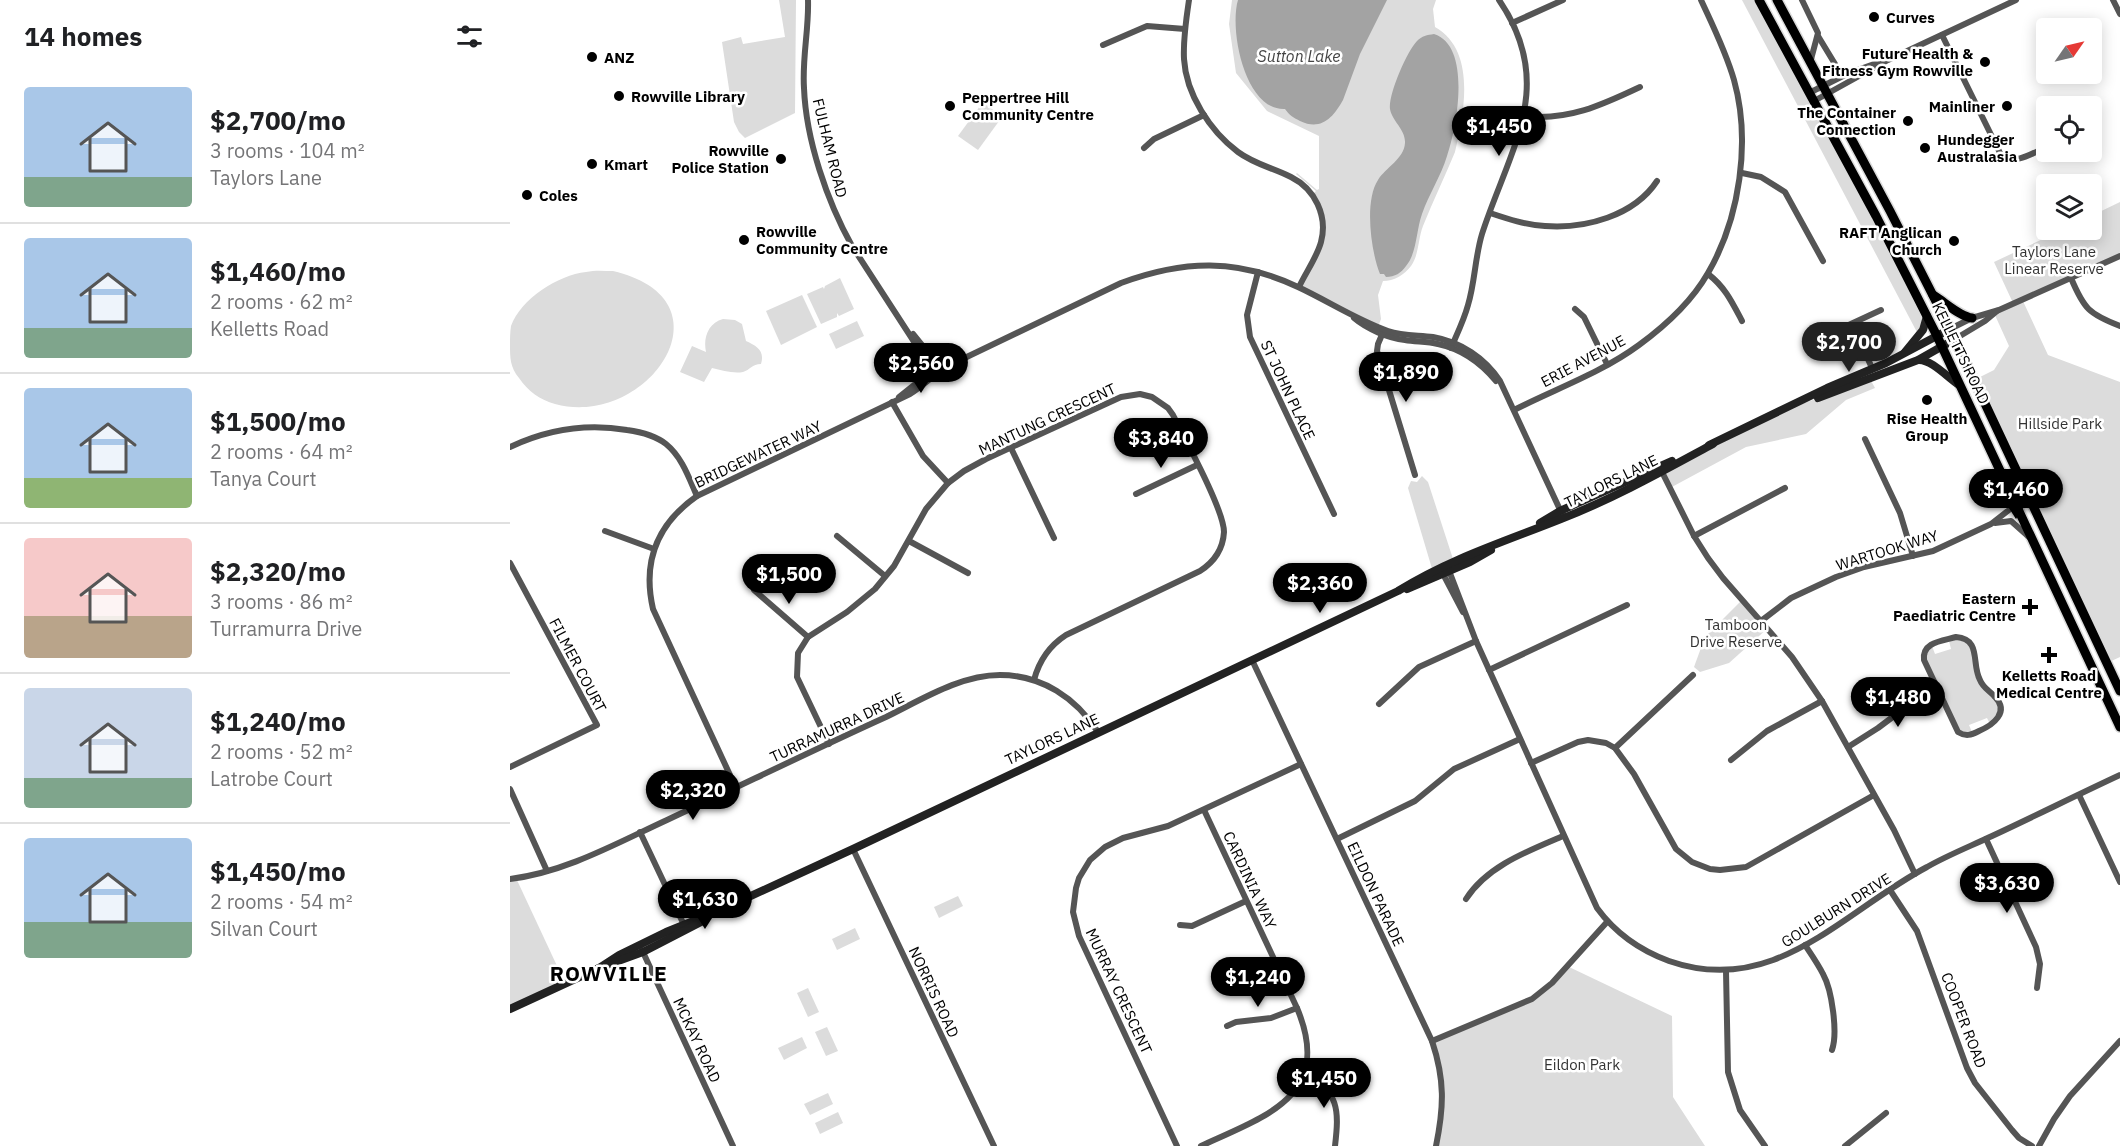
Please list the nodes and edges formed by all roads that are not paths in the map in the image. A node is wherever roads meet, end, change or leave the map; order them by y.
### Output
1 (808, 0) edge
2 (1189, 0) edge
3 (1499, 0) edge
4 (1563, 0) edge
5 (1701, 0) edge
6 (1759, 0) edge
7 (1777, 0) edge
8 (1802, 0) edge
9 (2016, 0) edge
10 (2113, 0) edge
11 (2120, 14) edge
12 (1512, 23) junction
13 (1185, 29) junction
14 (1942, 35) junction
15 (1818, 36) junction
16 (1103, 45) dead end
17 (1810, 63) junction
18 (1835, 64) dead end
19 (1640, 87) dead end
20 (1825, 90) junction
21 (1811, 97) junction
22 (1204, 114) junction
23 (1524, 116) junction
24 (1144, 148) dead end
25 (2036, 151) edge
26 (1742, 173) junction
27 (1657, 181) dead end
28 (1490, 213) junction
29 (2120, 256) edge
30 (1823, 261) dead end
31 (1258, 272) junction
32 (1708, 274) junction
33 (2071, 278) junction
34 (1299, 287) junction
35 (1933, 295) junction
36 (1575, 309) dead end
37 (1881, 310) dead end
38 (1998, 310) junction
39 (1927, 316) junction
40 (1972, 318) junction
41 (901, 320) junction
42 (1742, 321) dead end
43 (1852, 324) junction
44 (2120, 326) edge
45 (1950, 329) junction
46 (1383, 332) junction
47 (1825, 336) dead end
48 (1937, 336) junction
49 (1955, 339) junction
50 (1452, 345) junction
51 (1942, 347) junction
52 (1903, 354) junction
53 (1918, 360) junction
54 (1607, 364) junction
55 (942, 370) junction
56 (1874, 373) junction
57 (935, 374) junction
58 (1959, 385) junction
59 (894, 401) junction
60 (1514, 410) junction
61 (1865, 439) dead end
62 (510, 447) edge
63 (1011, 448) junction
64 (1197, 465) junction
65 (1660, 469) junction
66 (1415, 476) dead end
67 (948, 483) junction
68 (1785, 488) dead end
69 (1136, 494) dead end
70 (697, 496) junction
71 (2013, 498) junction
72 (1334, 514) dead end
73 (1562, 515) junction
74 (1991, 524) junction
75 (605, 531) dead end
76 (837, 536) dead end
77 (1694, 536) junction
78 (1054, 538) dead end
79 (909, 541) junction
80 (2033, 541) junction
81 (654, 549) junction
82 (1913, 556) junction
83 (510, 563) edge
84 (1445, 570) junction
85 (968, 573) dead end
86 (885, 576) junction
87 (754, 590) dead end
88 (1627, 606) dead end
89 (1761, 621) junction
90 (808, 637) junction
91 (1476, 641) junction
92 (1252, 660) junction
93 (1489, 670) junction
94 (1693, 675) dead end
95 (1034, 680) junction
96 (2120, 691) edge
97 (1939, 693) junction
98 (1822, 701) junction
99 (1379, 704) dead end
100 (2120, 727) edge
101 (1098, 732) junction
102 (1520, 739) junction
103 (829, 744) junction
104 (1848, 747) junction
105 (1615, 748) junction
106 (1731, 760) dead end
107 (1531, 763) junction
108 (1301, 764) junction
109 (510, 767) edge
110 (2120, 775) edge
111 (736, 788) junction
112 (510, 789) edge
113 (1874, 795) junction
114 (2079, 795) junction
115 (1204, 810) junction
116 (640, 832) junction
117 (1563, 836) junction
118 (1337, 839) junction
119 (1986, 839) junction
120 (853, 849) junction
121 (546, 871) junction
122 (1915, 874) junction
123 (510, 879) edge
124 (2120, 882) edge
125 (1890, 890) junction
126 (1466, 899) dead end
127 (1246, 901) junction
128 (1607, 922) junction
129 (1180, 925) dead end
130 (685, 927) junction
131 (1805, 945) junction
132 (641, 948) junction
133 (1726, 971) junction
134 (2037, 988) dead end
135 (1297, 1008) junction
136 (510, 1009) edge
137 (1227, 1026) dead end
138 (1432, 1041) junction
139 (2120, 1041) edge
140 (1832, 1050) dead end
141 (1303, 1076) junction
142 (1886, 1113) dead end
143 (733, 1146) edge
144 (994, 1146) edge
145 (1177, 1146) edge
146 (1201, 1146) edge
147 (1335, 1146) edge
148 (1436, 1146) edge
149 (1765, 1146) edge
150 (1845, 1146) edge
151 (2032, 1146) edge
152 (2039, 1146) edge

1 - 41 street, FULHAM ROAD
2 - 13 street
3 - 12 street
4 - 12 street
5 - 26 street, ERIE AVENUE
6 - 21 main road, KELLETTS ROAD
7 - 17 main road, KELLETTS ROAD
8 - 15 street
9 - 14 street
10 - 11 street
12 - 23 street
13 - 16 street
13 - 22 street
14 - 20 street
14 - 25 street
15 - 17 street
15 - 18 street
17 - 20 main road, KELLETTS ROAD
19 - 23 street
20 - 21 street
20 - 35 main road, KELLETTS ROAD
21 - 39 main road, KELLETTS ROAD
22 - 24 street
22 - 34 street
23 - 28 street
26 - 30 street
26 - 32 street, ERIE AVENUE
27 - 28 street
28 - 50 street
29 - 33 street, TAYLORS LANE
31 - 34 street, BRIDGEWATER WAY
31 - 55 street, BRIDGEWATER WAY
31 - 72 street, ST JOHN PLACE
32 - 42 street
32 - 54 street, ERIE AVENUE
33 - 38 street, TAYLORS LANE
33 - 44 street
34 - 46 street, BRIDGEWATER WAY
35 - 40 main road
35 - 45 main road, KELLETTS ROAD
36 - 54 street
37 - 43 street
38 - 40 street, TAYLORS LANE
38 - 49 street, TAYLORS LANE
39 - 48 main road, KELLETTS ROAD
39 - 52 main road
40 - 45 street, TAYLORS LANE
41 - 55 street, FULHAM ROAD
41 - 57 street, FULHAM ROAD
43 - 47 street
43 - 56 street
45 - 48 main road, TAYLORS LANE
45 - 49 main road, KELLETTS ROAD
46 - 50 street, BRIDGEWATER WAY
46 - 66 street
48 - 51 main road, KELLETTS ROAD
48 - 52 main road, TAYLORS LANE
49 - 51 main road, TAYLORS LANE
49 - 96 main road, KELLETTS ROAD
50 - 60 street, BRIDGEWATER WAY
51 - 53 main road, TAYLORS LANE
51 - 58 main road, KELLETTS ROAD
52 - 56 main road, TAYLORS LANE
53 - 56 main road, TAYLORS LANE
53 - 58 main road
54 - 60 street, ERIE AVENUE
55 - 57 street, BRIDGEWATER WAY
56 - 65 main road, TAYLORS LANE
57 - 59 street, BRIDGEWATER WAY
58 - 71 main road, KELLETTS ROAD
59 - 67 street
59 - 70 street, BRIDGEWATER WAY
60 - 73 street, BRIDGEWATER WAY
61 - 82 street
62 - 70 street
63 - 64 street, MANTUNG CRESCENT
63 - 67 street, MANTUNG CRESCENT
63 - 78 street
64 - 69 street
64 - 95 street, MANTUNG CRESCENT
65 - 73 main road, TAYLORS LANE
65 - 77 street
67 - 79 street, MANTUNG CRESCENT
68 - 77 street
70 - 81 street, BRIDGEWATER WAY
71 - 74 street, WARTOOK WAY
71 - 80 main road, KELLETTS ROAD
73 - 84 main road, TAYLORS LANE
74 - 80 street
74 - 82 street, WARTOOK WAY
75 - 81 street
76 - 86 street
77 - 89 street
79 - 85 street
79 - 86 street, MANTUNG CRESCENT
80 - 100 main road, KELLETTS ROAD
81 - 111 street, BRIDGEWATER WAY
82 - 89 street, WARTOOK WAY
83 - 109 street, FILMER COURT
84 - 91 street, GOULBURN DRIVE
84 - 92 main road, TAYLORS LANE
86 - 90 street, MANTUNG CRESCENT
87 - 90 street
88 - 93 street
89 - 98 street
90 - 103 street
91 - 93 street, GOULBURN DRIVE
91 - 99 street
92 - 101 main road, TAYLORS LANE
92 - 108 street, EILDON PARADE
93 - 102 street, GOULBURN DRIVE
94 - 105 street
95 - 101 street, TURRAMURRA DRIVE
95 - 103 street, TURRAMURRA DRIVE
97 - 97 street
97 - 104 street
98 - 104 street
98 - 106 street
101 - 120 main road, TAYLORS LANE
102 - 107 street, GOULBURN DRIVE
102 - 118 street
103 - 111 street, TURRAMURRA DRIVE
104 - 113 street
105 - 107 street
105 - 113 street
107 - 117 street, GOULBURN DRIVE
108 - 115 street, MURRAY CRESCENT
108 - 118 street, EILDON PARADE
110 - 114 street, GOULBURN DRIVE
111 - 116 street, TURRAMURRA DRIVE
112 - 121 street
113 - 122 street
114 - 119 street, GOULBURN DRIVE
114 - 124 street
115 - 127 street, CARDINIA WAY
115 - 145 street, MURRAY CRESCENT
116 - 121 street, TURRAMURRA DRIVE
116 - 130 street
117 - 126 street
117 - 128 street, GOULBURN DRIVE
118 - 138 street, EILDON PARADE
119 - 122 street, GOULBURN DRIVE
119 - 134 street
120 - 130 main road, TAYLORS LANE
120 - 144 street, NORRIS ROAD
121 - 123 street, TURRAMURRA DRIVE
122 - 125 street, GOULBURN DRIVE
125 - 131 street, GOULBURN DRIVE
125 - 151 street, COOPER ROAD
127 - 129 street
127 - 135 street, CARDINIA WAY
128 - 133 street, GOULBURN DRIVE
128 - 138 street
130 - 132 main road, TAYLORS LANE
131 - 133 street, GOULBURN DRIVE
131 - 140 street
132 - 136 main road, TAYLORS LANE
132 - 143 street, MCKAY ROAD
133 - 149 street
135 - 137 street
135 - 141 street, CARDINIA WAY
138 - 148 street, EILDON PARADE
139 - 152 street
141 - 146 street, CARDINIA WAY
141 - 147 street
142 - 150 street

